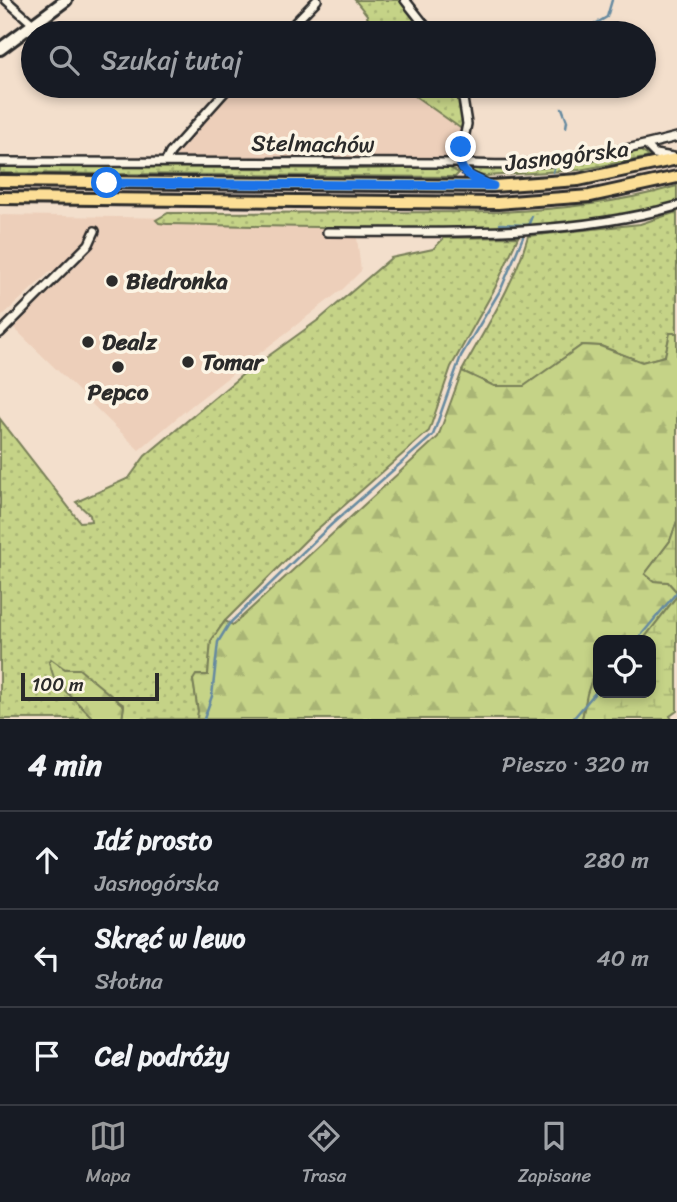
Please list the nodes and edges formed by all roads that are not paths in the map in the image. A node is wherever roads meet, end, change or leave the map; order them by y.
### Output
1 (6, 0) edge
2 (66, 0) edge
3 (317, 0) edge
4 (405, 0) edge
5 (30, 21) edge
6 (37, 21) edge
7 (297, 21) edge
8 (422, 21) edge
9 (21, 33) edge
10 (0, 49) edge
11 (219, 98) edge
12 (463, 98) edge
13 (677, 137) edge
14 (646, 145) junction
15 (677, 158) edge
16 (166, 161) junction
17 (0, 162) edge
18 (459, 163) junction
19 (677, 177) edge
20 (0, 181) edge
21 (493, 186) junction
22 (0, 198) edge
23 (677, 206) edge
24 (95, 231) dead end
25 (327, 232) dead end
26 (0, 333) edge

1 - 5 street
2 - 6 street
3 - 7 street
4 - 8 street
9 - 10 street
11 - 16 street
12 - 18 street
13 - 14 street, Stelmachów
14 - 15 street
14 - 18 street, Stelmachów
15 - 21 main road, Jasnogórska
16 - 17 street, Stelmachów
16 - 18 street, Stelmachów
18 - 21 street
19 - 22 main road, Jasnogórska
20 - 21 main road, Jasnogórska
23 - 25 street
24 - 26 street

